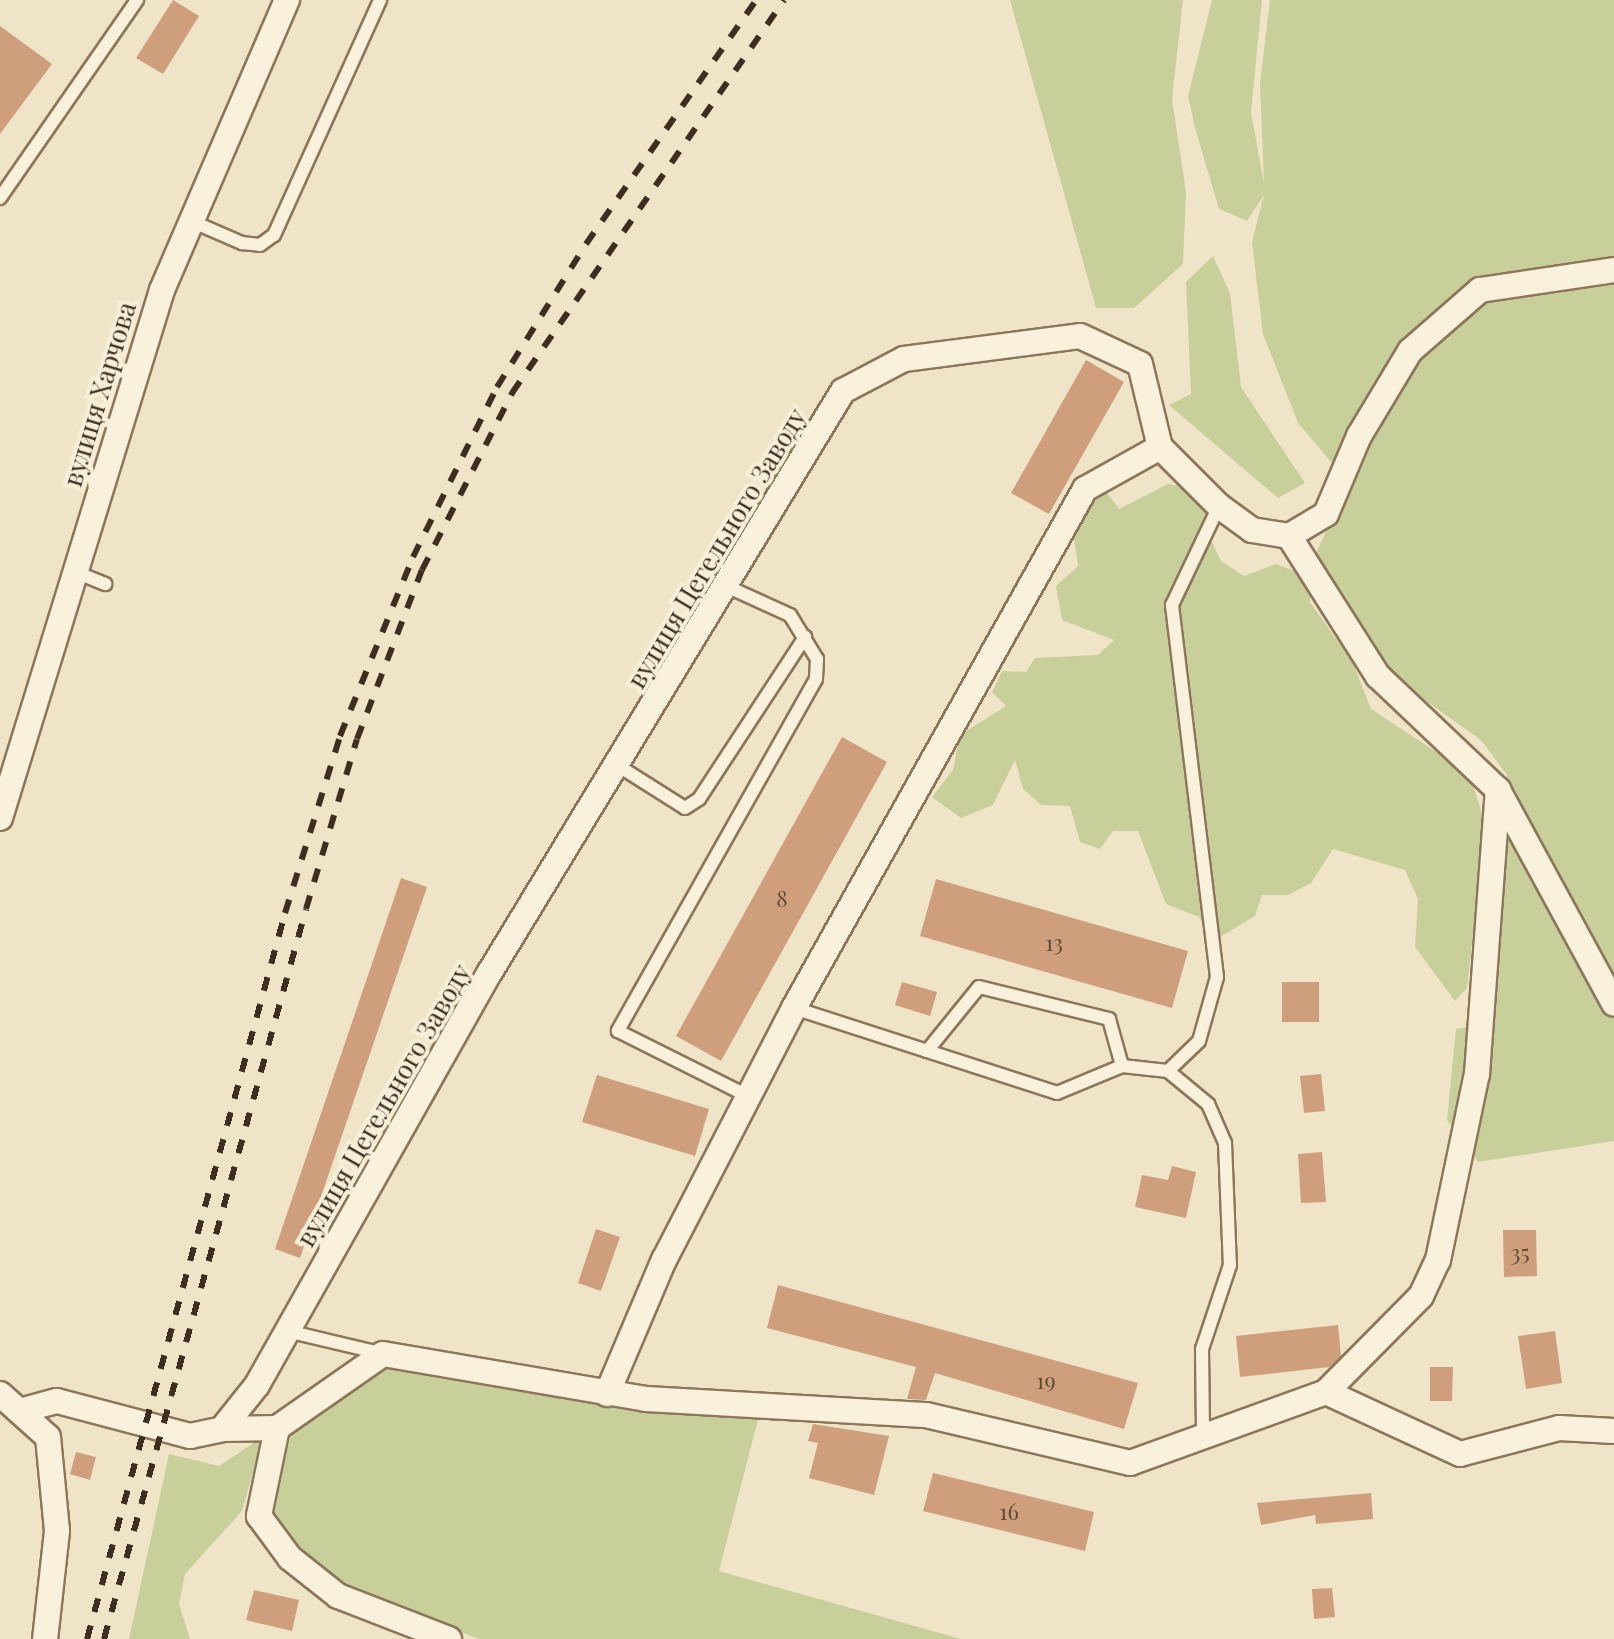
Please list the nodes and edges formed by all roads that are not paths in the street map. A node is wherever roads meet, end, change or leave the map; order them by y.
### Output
1 (137, 0) edge
2 (287, 0) edge
3 (380, 0) edge
4 (0, 198) edge
5 (191, 221) junction
6 (1614, 270) edge
7 (1160, 447) junction
8 (1219, 506) junction
9 (1289, 536) junction
10 (73, 571) junction
11 (105, 584) dead end
12 (726, 586) junction
13 (805, 637) junction
14 (617, 765) junction
15 (1498, 790) junction
16 (0, 818) edge
17 (1614, 1004) edge
18 (794, 1008) junction
19 (927, 1051) junction
20 (1122, 1066) junction
21 (1168, 1071) junction
22 (750, 1097) junction
23 (287, 1331) junction
24 (383, 1354) junction
25 (1326, 1392) junction
26 (0, 1394) edge
27 (607, 1394) junction
28 (23, 1410) junction
29 (277, 1428) junction
30 (222, 1429) junction
31 (1614, 1431) edge
32 (1203, 1439) junction
33 (45, 1639) edge
34 (449, 1639) edge

1 - 4 lane
2 - 5 street, вулиця Харчова
3 - 5 lane
5 - 10 street, вулиця Харчова
6 - 9 street
7 - 8 street
7 - 12 street, вулиця Цегельного Заводу
7 - 18 street
8 - 9 street
8 - 21 lane
9 - 15 street
10 - 11 lane
10 - 16 street, вулиця Харчова
12 - 13 lane
12 - 14 street, вулиця Цегельного Заводу
13 - 14 lane
13 - 22 lane
14 - 23 street, вулиця Цегельного Заводу
15 - 17 street
15 - 25 street
18 - 19 lane
18 - 22 street
19 - 20 lane
19 - 20 lane
20 - 21 lane
21 - 32 lane
22 - 27 street
23 - 24 lane
23 - 30 street, вулиця Цегельного Заводу
24 - 27 street
24 - 29 street
25 - 31 street
25 - 32 street
26 - 28 street
27 - 32 street
28 - 30 street
28 - 33 street
29 - 30 street
29 - 34 street

